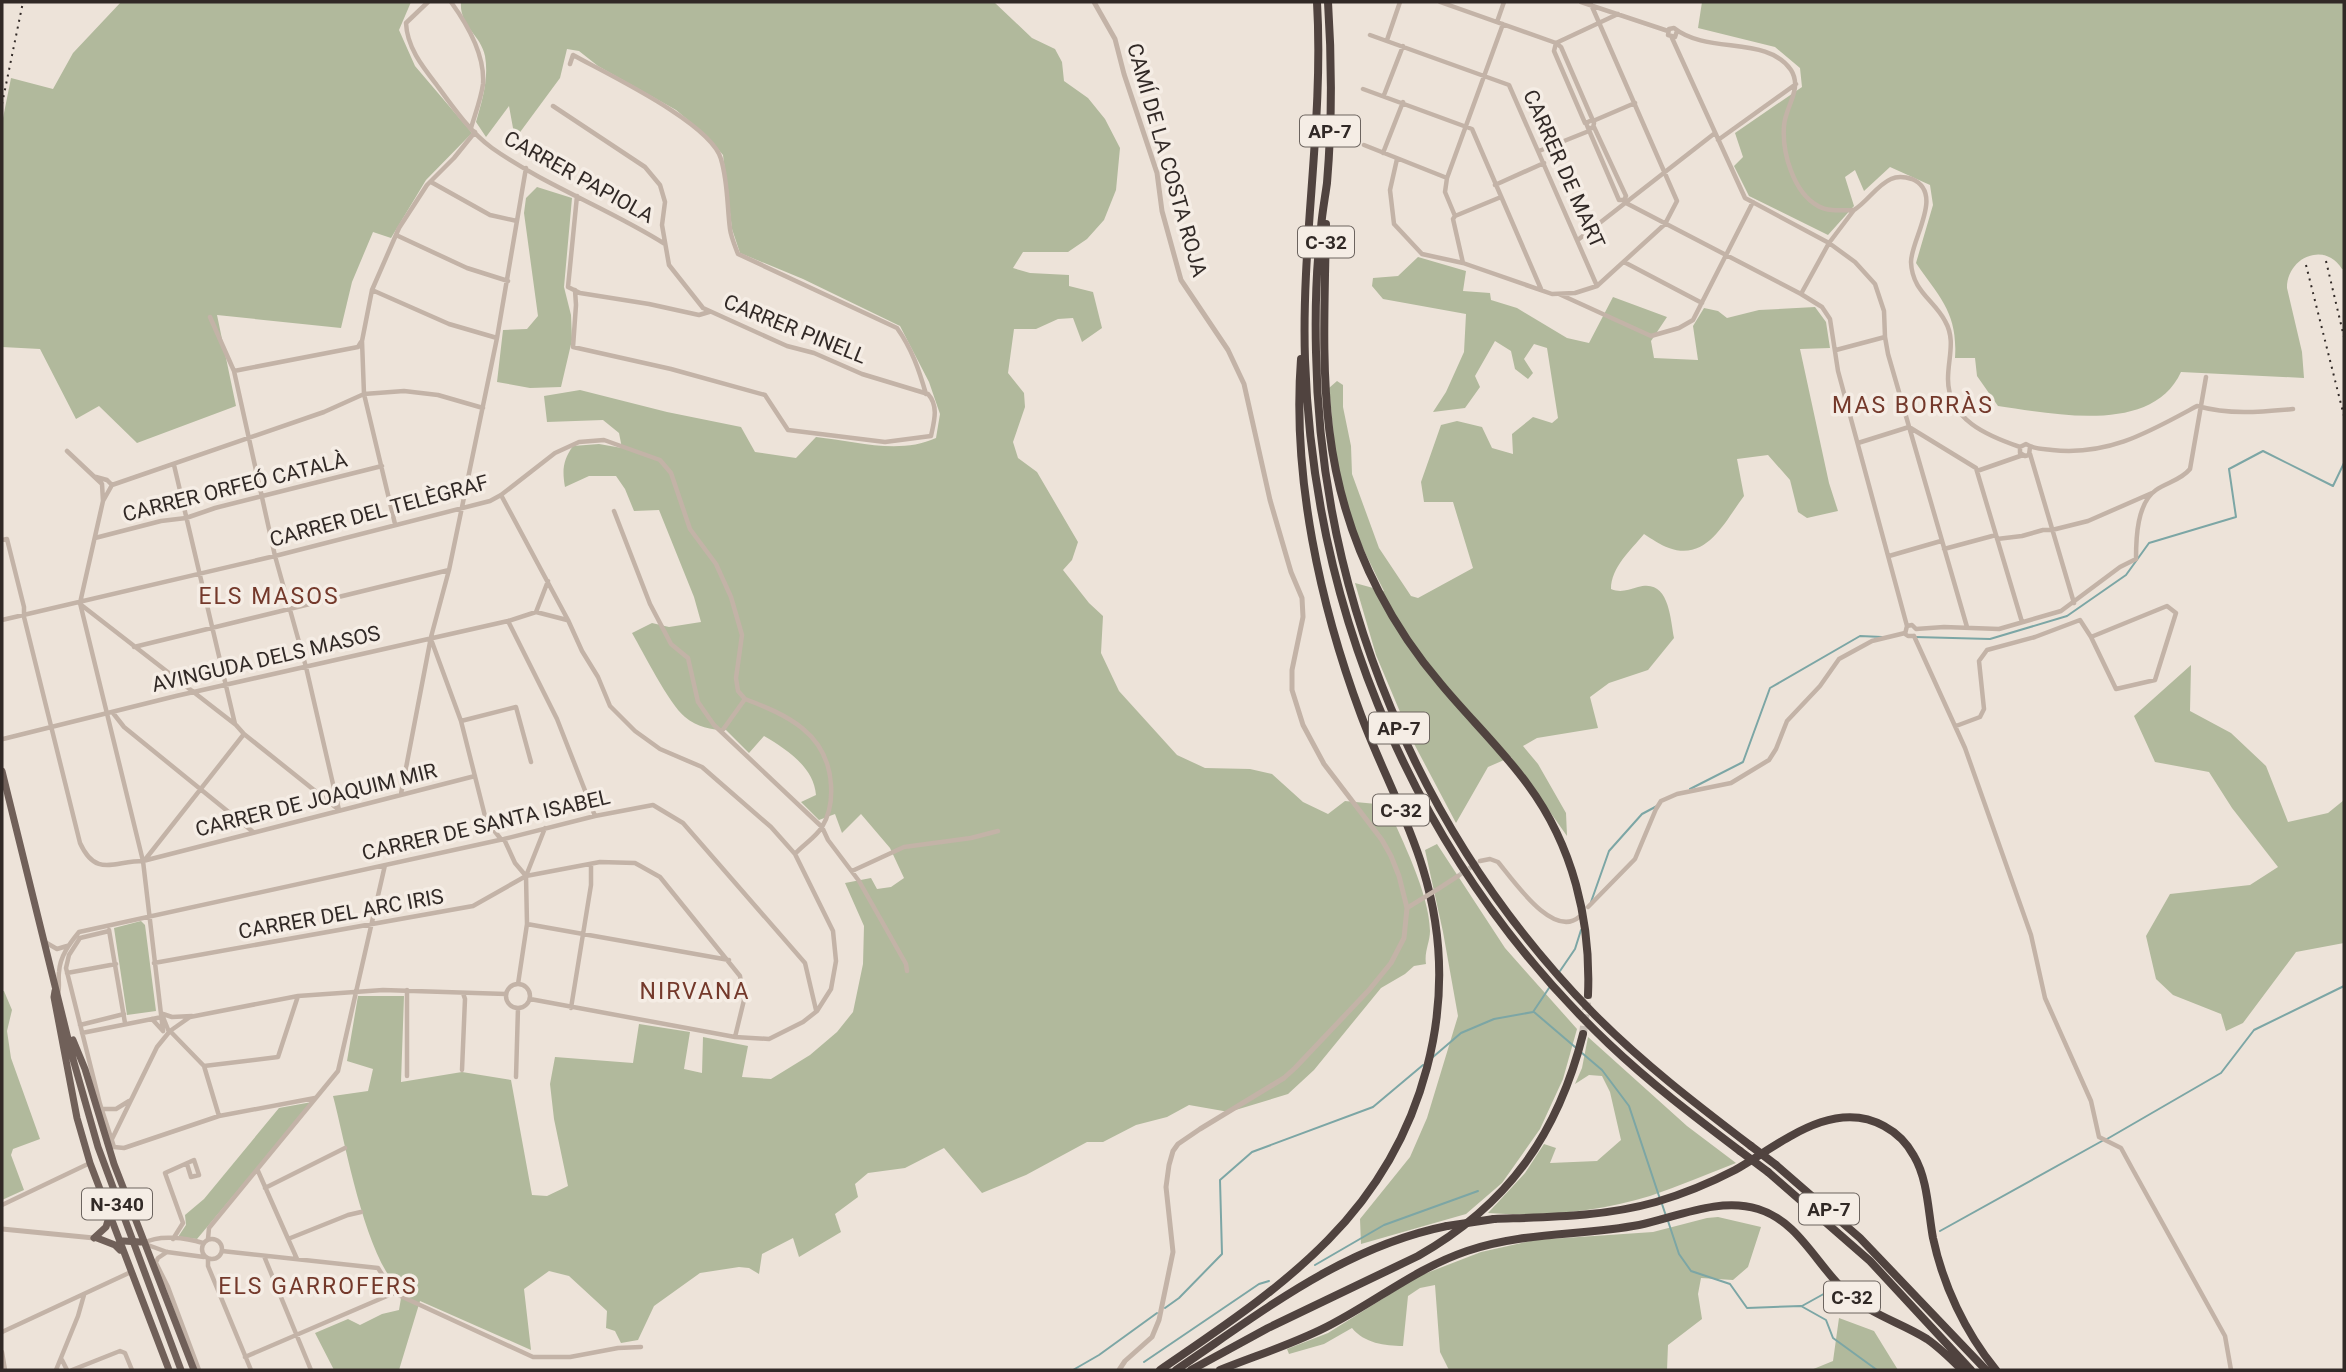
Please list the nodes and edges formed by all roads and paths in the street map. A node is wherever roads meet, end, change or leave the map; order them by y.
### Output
1 (428, 2) edge
2 (451, 2) edge
3 (1094, 2) edge
4 (1317, 2) edge
5 (1328, 2) edge
6 (1401, 2) edge
7 (1440, 2) edge
8 (1504, 2) edge
9 (1581, 2) edge
10 (1591, 4) edge
11 (1618, 14) junction
12 (1497, 22) junction
13 (1601, 23) junction
14 (1503, 24) junction
15 (1668, 31) junction
16 (1677, 31) junction
17 (1370, 35) dead end
18 (1672, 38) junction
19 (1387, 40) junction
20 (1556, 43) junction
21 (1403, 46) junction
22 (570, 64) dead end
23 (1486, 76) junction
24 (1796, 84) junction
25 (1363, 89) dead end
26 (1384, 95) junction
27 (1403, 102) junction
28 (1635, 103) junction
29 (553, 106) dead end
30 (1590, 125) junction
31 (1466, 127) junction
32 (473, 130) junction
33 (1715, 133) junction
34 (1718, 140) junction
35 (1364, 145) dead end
36 (1539, 151) junction
37 (1383, 153) junction
38 (1397, 159) junction
39 (1544, 163) junction
40 (526, 168) junction
41 (1665, 172) junction
42 (1447, 178) junction
43 (430, 182) junction
44 (1495, 185) junction
45 (1326, 187) junction
46 (577, 196) junction
47 (1501, 197) junction
48 (1625, 201) junction
49 (1753, 202) junction
50 (1854, 210) junction
51 (1455, 216) junction
52 (517, 221) junction
53 (1665, 224) junction
54 (396, 235) junction
55 (1578, 239) junction
56 (1829, 243) junction
57 (666, 244) junction
58 (1728, 255) junction
59 (1623, 262) junction
60 (1463, 263) junction
61 (508, 281) junction
62 (1597, 286) junction
63 (1541, 289) junction
64 (372, 290) junction
65 (575, 290) junction
66 (1558, 294) junction
67 (1801, 295) junction
68 (1703, 303) junction
69 (1305, 304) junction
70 (710, 312) junction
71 (210, 317) dead end
72 (1885, 337) junction
73 (497, 338) junction
74 (362, 341) junction
75 (1836, 350) junction
76 (234, 371) junction
77 (2206, 377) dead end
78 (364, 394) junction
79 (926, 394) junction
80 (2201, 407) junction
81 (483, 408) junction
82 (2293, 409) dead end
83 (1909, 427) junction
84 (249, 436) junction
85 (1858, 443) junction
86 (2020, 447) junction
87 (67, 450) dead end
88 (2030, 450) junction
89 (2023, 455) junction
90 (174, 465) junction
91 (383, 466) junction
92 (1977, 471) junction
93 (96, 477) junction
94 (112, 485) junction
95 (2153, 492) junction
96 (501, 495) junction
97 (263, 497) junction
98 (103, 501) junction
99 (462, 507) junction
100 (614, 511) dead end
101 (186, 518) junction
102 (396, 524) junction
103 (2052, 530) junction
104 (1996, 537) junction
105 (94, 539) junction
106 (2, 540) edge
107 (1941, 541) junction
108 (1944, 550) junction
109 (275, 556) junction
110 (1889, 556) junction
111 (449, 570) junction
112 (201, 573) junction
113 (548, 582) junction
114 (80, 603) junction
115 (2074, 603) junction
116 (290, 610) junction
117 (537, 612) junction
118 (24, 617) junction
119 (2, 620) edge
120 (508, 621) junction
121 (568, 621) junction
122 (2022, 623) junction
123 (1907, 626) junction
124 (1967, 627) junction
125 (213, 628) junction
126 (1916, 629) junction
127 (1905, 633) junction
128 (1914, 636) junction
129 (2091, 637) junction
130 (431, 638) junction
131 (134, 647) junction
132 (306, 667) junction
133 (226, 685) junction
134 (195, 692) junction
135 (745, 699) junction
136 (113, 713) junction
137 (106, 714) junction
138 (461, 721) junction
139 (236, 725) junction
140 (1956, 726) junction
141 (51, 727) junction
142 (124, 727) junction
143 (108, 728) junction
144 (722, 731) junction
145 (244, 734) junction
146 (4, 739) dead end
147 (531, 762) dead end
148 (2, 771) edge
149 (475, 776) junction
150 (200, 788) junction
151 (401, 794) junction
152 (339, 810) junction
153 (595, 816) junction
154 (545, 827) junction
155 (822, 827) junction
156 (999, 831) dead end
157 (253, 832) junction
158 (502, 838) junction
159 (157, 844) junction
160 (795, 853) junction
161 (165, 855) junction
162 (1480, 861) dead end
163 (143, 862) junction
164 (385, 864) junction
165 (591, 865) junction
166 (852, 870) junction
167 (526, 876) junction
168 (1458, 876) tunnel mouth
169 (1588, 907) dead end
170 (1407, 908) junction
171 (149, 917) junction
172 (1579, 917) dead end
173 (527, 924) junction
174 (370, 926) junction
175 (109, 928) junction
176 (583, 934) junction
177 (45, 942) junction
178 (68, 946) junction
179 (730, 960) junction
180 (154, 963) junction
181 (116, 964) junction
182 (908, 971) dead end
183 (67, 973) junction
184 (518, 984) junction
185 (57, 990) junction
186 (407, 990) junction
187 (356, 993) junction
188 (463, 993) junction
189 (506, 994) junction
190 (1588, 995) tunnel mouth
191 (298, 996) junction
192 (530, 999) junction
193 (571, 1007) junction
194 (518, 1008) junction
195 (817, 1011) junction
196 (124, 1014) junction
197 (163, 1015) junction
198 (194, 1016) junction
199 (152, 1019) junction
200 (125, 1023) junction
201 (80, 1025) junction
202 (168, 1032) junction
203 (82, 1033) junction
204 (68, 1034) junction
205 (1583, 1034) tunnel mouth
206 (735, 1037) junction
207 (204, 1066) junction
208 (462, 1070) dead end
209 (407, 1076) dead end
210 (516, 1077) dead end
211 (316, 1098) junction
212 (130, 1100) junction
213 (99, 1108) junction
214 (219, 1116) junction
215 (112, 1139) junction
216 (112, 1148) junction
217 (345, 1148) dead end
218 (124, 1149) junction
219 (90, 1164) junction
220 (114, 1164) junction
221 (187, 1164) dead end
222 (258, 1170) junction
223 (265, 1188) junction
224 (2, 1205) edge
225 (361, 1212) dead end
226 (109, 1216) junction
227 (2, 1229) edge
228 (95, 1238) junction
229 (173, 1239) junction
230 (288, 1239) junction
231 (121, 1241) junction
232 (206, 1241) junction
233 (142, 1243) junction
234 (222, 1251) junction
235 (167, 1252) junction
236 (124, 1254) junction
237 (264, 1256) junction
238 (206, 1258) junction
239 (298, 1259) junction
240 (155, 1265) junction
241 (131, 1272) junction
242 (394, 1293) junction
243 (84, 1294) junction
244 (2, 1332) edge
245 (295, 1334) junction
246 (641, 1347) dead end
247 (2, 1352) edge
248 (245, 1357) junction
249 (62, 1360) junction
250 (5, 1370) edge
251 (56, 1370) edge
252 (74, 1370) edge
253 (132, 1370) edge
254 (169, 1370) edge
255 (181, 1370) edge
256 (197, 1370) edge
257 (251, 1370) edge
258 (311, 1370) edge
259 (1119, 1370) edge
260 (1160, 1370) edge
261 (1176, 1370) edge
262 (1191, 1370) edge
263 (1220, 1370) edge
264 (1962, 1370) edge
265 (1971, 1370) edge
266 (1986, 1370) edge
267 (1996, 1370) edge
268 (2231, 1370) edge

1 - 32 street, CARRER PAPIOLA
2 - 32 street
3 - 170 street, CAMÍ DE LA COSTA ROJA
4 - 69 highway, AP-7
5 - 45 highway, AP-7
6 - 19 street
7 - 12 street
8 - 12 street
9 - 10 street
10 - 11 street
10 - 13 street
11 - 13 street
11 - 15 street
12 - 14 street
13 - 20 street
13 - 28 street
14 - 20 street
14 - 23 street
15 - 16 street
15 - 18 street
16 - 18 street
16 - 24 street
17 - 19 street, CARRER DE MART
18 - 33 street
19 - 21 street, CARRER DE MART
20 - 30 street
21 - 23 street, CARRER DE MART
21 - 26 street
22 - 79 street
23 - 31 street
23 - 36 street, CARRER DE MART
24 - 34 street
24 - 50 street
25 - 26 street
26 - 27 street
27 - 31 street
27 - 37 street
28 - 30 street
28 - 41 street
29 - 57 street, CARRER PINELL
30 - 36 street
30 - 48 street
31 - 42 street
31 - 44 street
32 - 40 street, CARRER PAPIOLA
32 - 43 street
33 - 34 street
33 - 41 street
34 - 49 street
35 - 37 street
36 - 39 street, CARRER DE MART
37 - 38 street
38 - 42 street
38 - 60 street
39 - 44 street
39 - 55 street, CARRER DE MART
40 - 46 street, CARRER PAPIOLA
40 - 52 street
41 - 48 street
41 - 53 street
42 - 51 street
43 - 52 street
43 - 54 street
44 - 47 street
45 - 190 highway, C-32
45 - 266 highway, AP-7, bridge
46 - 57 street, CARRER PAPIOLA
46 - 65 street
47 - 51 street
47 - 63 street
48 - 53 street
48 - 55 street
49 - 56 street
49 - 58 street
50 - 56 street
50 - 86 street
51 - 60 street
52 - 61 street
53 - 58 street
53 - 59 street
54 - 61 street
54 - 64 street
55 - 62 street, CARRER DE MART
56 - 67 street
56 - 72 street
57 - 70 street, CARRER PINELL
58 - 67 street
58 - 68 street
59 - 62 street
59 - 68 street
60 - 63 street
61 - 73 street
62 - 66 street
63 - 66 street
64 - 73 street
64 - 74 street
65 - 70 street
65 - 79 street, CARRER PINELL
66 - 68 street
67 - 75 street
69 - 260 highway, C-32
69 - 265 highway, AP-7, bridge
70 - 79 street, CARRER PINELL
71 - 76 street
72 - 75 street
72 - 83 street
73 - 81 street
74 - 76 street
74 - 78 street
75 - 85 street
76 - 84 street
77 - 80 street
78 - 81 street
78 - 84 street
78 - 91 street
80 - 82 street
80 - 88 street
80 - 95 street
81 - 99 street
83 - 85 street
83 - 92 street
83 - 107 street
84 - 90 street
84 - 97 street
85 - 110 street
86 - 88 street
86 - 89 street
87 - 93 street
88 - 89 street
88 - 103 street
89 - 92 street
90 - 94 street
90 - 101 street
91 - 97 street, CARRER ORFEÓ CATALÀ
91 - 102 street
92 - 104 street
93 - 94 street
93 - 98 street
94 - 98 street
95 - 103 street
95 - 115 street
96 - 99 street, CARRER DEL TELÈGRAF
96 - 113 street
96 - 135 street, CARRER DEL TELÈGRAF
97 - 101 street, CARRER ORFEÓ CATALÀ
97 - 109 street
98 - 105 street
99 - 102 street, CARRER DEL TELÈGRAF
99 - 111 street
100 - 144 street
101 - 105 street, CARRER ORFEÓ CATALÀ
101 - 112 street
102 - 109 street, CARRER DEL TELÈGRAF
103 - 104 street
103 - 115 street
104 - 108 street
104 - 122 street
105 - 114 street
106 - 118 street, CARRER DE JOAQUIM MIR
107 - 108 street
107 - 110 street
108 - 124 street
109 - 112 street, CARRER DEL TELÈGRAF
109 - 116 street
110 - 123 street
111 - 116 street
111 - 130 street
112 - 114 street, CARRER DEL TELÈGRAF
112 - 125 street
113 - 117 street
113 - 121 street
114 - 118 street, CARRER DEL TELÈGRAF
114 - 131 street
114 - 137 street
115 - 122 street
116 - 125 street
116 - 132 street
117 - 120 street, AVINGUDA DELS MASOS
117 - 121 street
118 - 119 street, CARRER DEL TELÈGRAF
118 - 141 street, CARRER DE JOAQUIM MIR
120 - 130 street, AVINGUDA DELS MASOS
120 - 153 street
121 - 160 street
122 - 124 street
123 - 126 street
123 - 127 street
124 - 126 street
125 - 131 street
125 - 133 street
126 - 128 street
127 - 128 street
127 - 169 street
128 - 140 street
129 - 129 street
129 - 140 street
130 - 132 street, AVINGUDA DELS MASOS
130 - 138 street
130 - 151 street
131 - 134 street
132 - 133 street, AVINGUDA DELS MASOS
132 - 152 street
133 - 134 street, AVINGUDA DELS MASOS
133 - 139 street
134 - 136 street, AVINGUDA DELS MASOS
134 - 139 street
135 - 144 street
135 - 155 street
136 - 137 street, AVINGUDA DELS MASOS
136 - 142 street
137 - 141 street, AVINGUDA DELS MASOS
137 - 143 street
138 - 147 street
138 - 149 street
139 - 145 street
140 - 268 street
141 - 146 street, AVINGUDA DELS MASOS
141 - 163 street, CARRER DE JOAQUIM MIR
142 - 143 street
142 - 150 street
143 - 163 street
144 - 155 street
145 - 150 street
145 - 152 street
148 - 177 main road, N-340
149 - 151 street, CARRER DE JOAQUIM MIR
149 - 158 street
150 - 157 street
150 - 159 street
151 - 152 street, CARRER DE JOAQUIM MIR
152 - 157 street, CARRER DE JOAQUIM MIR
153 - 154 street, CARRER DE SANTA ISABEL
153 - 195 street, CARRER DE SANTA ISABEL
154 - 158 street, CARRER DE SANTA ISABEL
154 - 167 street
155 - 160 street
155 - 166 street
156 - 166 street
157 - 161 street, CARRER DE JOAQUIM MIR
158 - 164 street, CARRER DE SANTA ISABEL
158 - 167 street
159 - 161 street
159 - 163 street
160 - 195 street
161 - 163 street, CARRER DE JOAQUIM MIR
162 - 172 street
163 - 171 street
164 - 171 street, CARRER DE SANTA ISABEL
164 - 174 street
165 - 167 street, CARRER DEL ARC IRIS
165 - 176 street
165 - 179 street, CARRER DEL ARC IRIS
166 - 182 street
167 - 173 street
167 - 174 street, CARRER DEL ARC IRIS
168 - 170 street, bridge
170 - 259 street, CAMÍ DE LA COSTA ROJA
171 - 175 street, CARRER DE SANTA ISABEL
171 - 180 street
173 - 176 street
173 - 184 street
174 - 180 street, CARRER DEL ARC IRIS
174 - 187 street
175 - 178 street, CARRER DE SANTA ISABEL
175 - 181 street
175 - 183 street
176 - 179 street
176 - 193 street
177 - 178 street
177 - 185 main road, N-340
178 - 185 street
179 - 206 street, CARRER DEL ARC IRIS
180 - 197 street
181 - 183 street
181 - 196 street
183 - 201 street
184 - 189 street
184 - 192 street
185 - 204 main road, N-340
185 - 219 main road
186 - 187 street
186 - 188 street
186 - 209 street
187 - 191 street
187 - 211 street
188 - 189 street
188 - 208 street
189 - 194 street
191 - 198 street
191 - 207 street
192 - 193 street
192 - 194 street
193 - 206 street
194 - 210 street
195 - 206 street
196 - 200 street
196 - 201 street
197 - 198 street
197 - 199 street
197 - 202 street
198 - 202 street
199 - 200 street
199 - 202 street
200 - 203 street
201 - 203 street
202 - 207 street
202 - 212 street
203 - 213 street
204 - 213 main road
204 - 255 main road, N-340
205 - 262 highway
207 - 214 street
211 - 214 street
211 - 222 street
212 - 213 street
212 - 215 street
213 - 215 street
213 - 216 main road
214 - 218 street
215 - 216 street
216 - 218 street
216 - 220 main road
217 - 223 street
218 - 220 street
219 - 224 street
219 - 226 main road
220 - 233 main road
221 - 229 street
222 - 223 street
222 - 232 street
223 - 230 street
225 - 230 street
226 - 228 main road
226 - 231 main road
227 - 228 street
228 - 231 main road
228 - 236 main road
229 - 232 street
229 - 233 street
230 - 239 street
231 - 233 main road, bridge
231 - 236 main road
232 - 234 street
232 - 238 street
233 - 235 street
233 - 240 main road
234 - 237 street
234 - 238 street
235 - 238 street
235 - 240 street
236 - 241 main road
237 - 239 street
237 - 245 street
238 - 248 street
239 - 242 street
240 - 256 main road
241 - 243 street
241 - 254 main road
242 - 245 street
242 - 246 street
243 - 244 street
243 - 249 street
245 - 248 street
245 - 258 street
247 - 250 street
248 - 257 street
249 - 251 street
249 - 252 street
252 - 253 street
261 - 267 highway, bridge
263 - 264 highway, C-32

